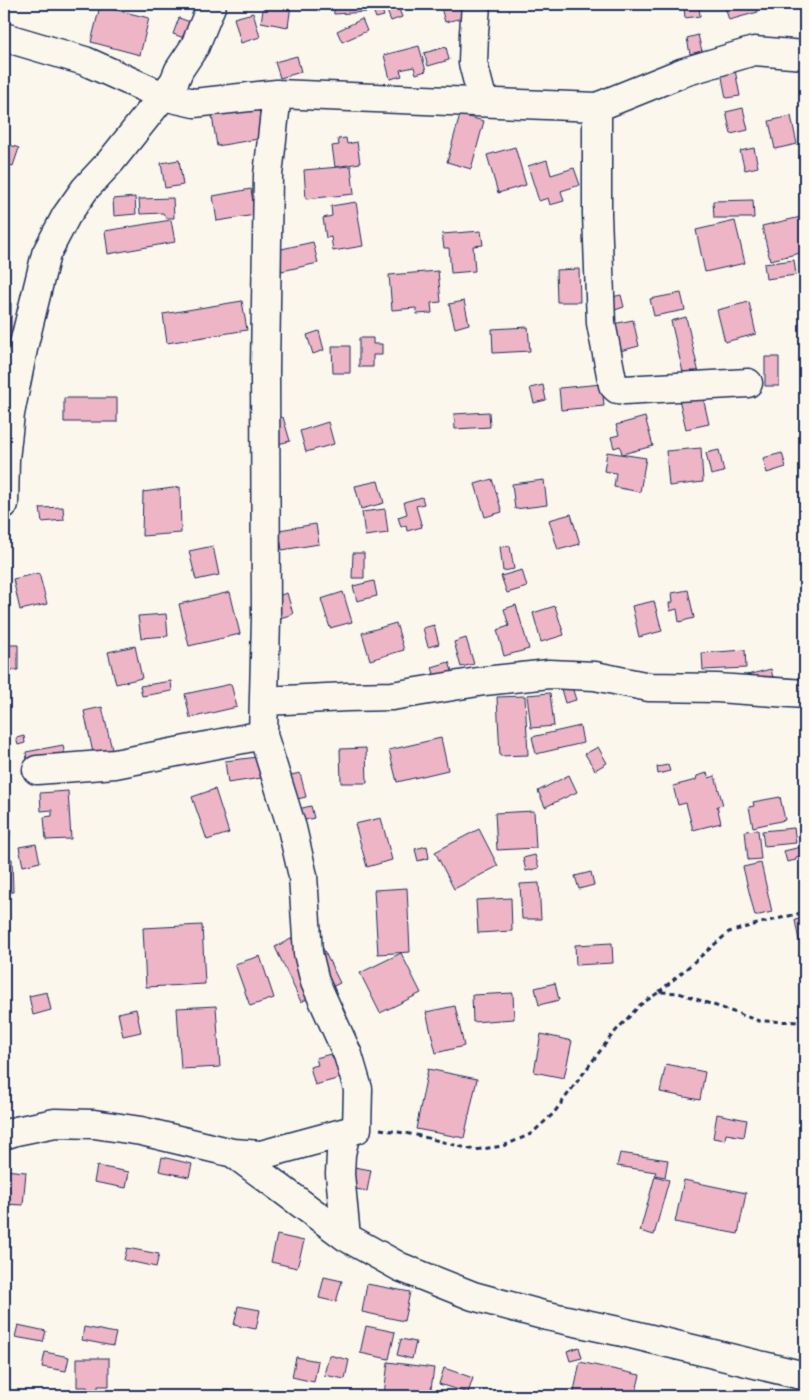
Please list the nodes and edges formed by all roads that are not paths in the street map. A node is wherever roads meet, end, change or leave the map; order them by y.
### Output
1 (212, 4) edge
2 (476, 4) edge
3 (4, 37) edge
4 (805, 55) edge
5 (277, 94) junction
6 (163, 96) junction
7 (483, 102) junction
8 (596, 107) junction
9 (748, 383) dead end
10 (4, 504) edge
11 (805, 694) edge
12 (264, 701) junction
13 (263, 735) junction
14 (37, 770) dead end
15 (352, 1130) junction
16 (4, 1135) edge
17 (233, 1153) junction
18 (346, 1237) junction
19 (805, 1376) edge

1 - 6 street
2 - 7 street
3 - 6 street
4 - 8 street
5 - 6 street
5 - 7 street
5 - 12 street
6 - 10 street
7 - 8 street
8 - 9 street
11 - 12 street
12 - 13 street
13 - 14 street
13 - 15 street
15 - 17 street
15 - 18 street
16 - 17 street
17 - 18 street
18 - 19 street

